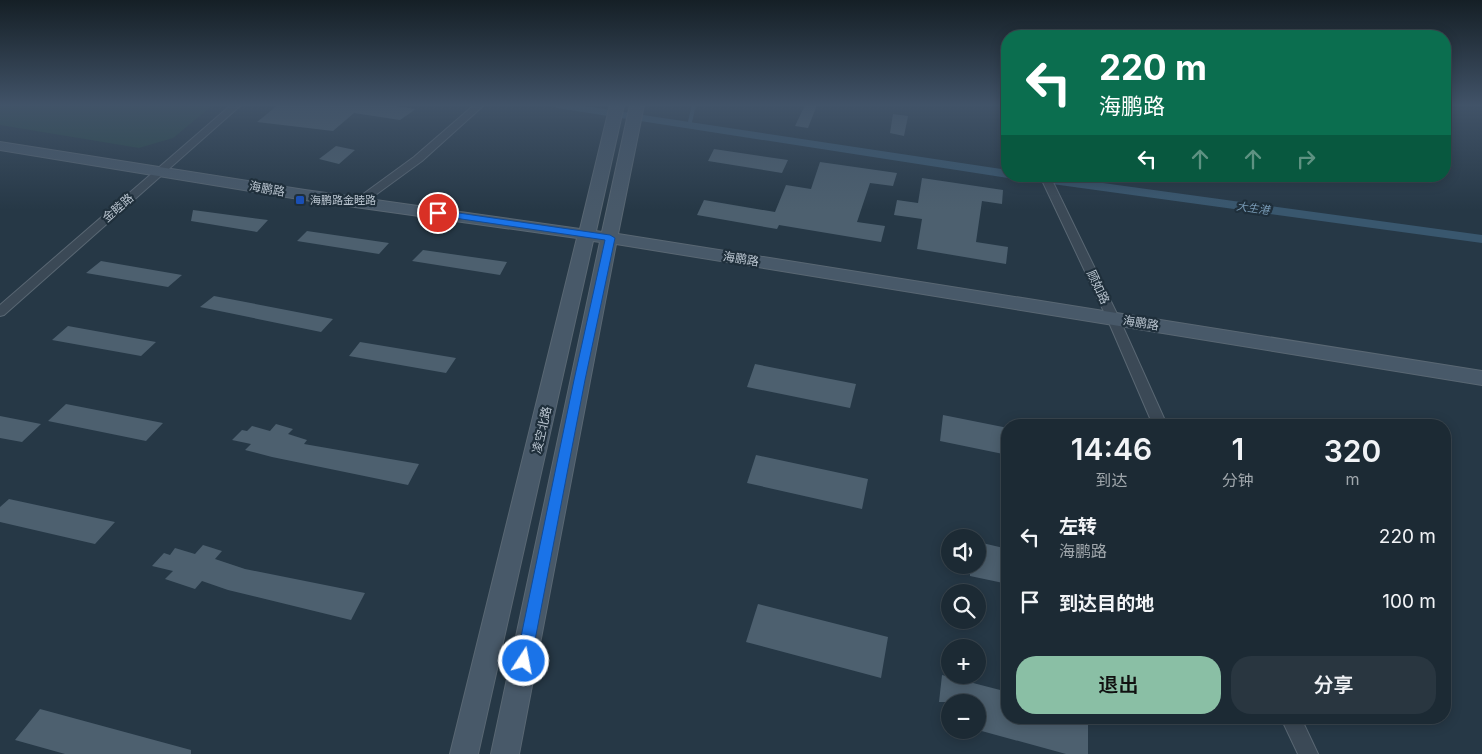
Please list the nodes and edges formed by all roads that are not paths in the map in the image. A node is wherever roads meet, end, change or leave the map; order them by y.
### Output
1 (196, 140) edge
2 (439, 140) edge
3 (618, 140) edge
4 (621, 140) edge
5 (0, 146) edge
6 (161, 171) junction
7 (1048, 182) edge
8 (359, 202) junction
9 (586, 235) junction
10 (610, 238) junction
11 (0, 312) edge
12 (1113, 318) junction
13 (1482, 378) edge
14 (1157, 419) edge
15 (1294, 724) edge
16 (464, 754) edge
17 (505, 754) edge
18 (1308, 754) edge

1 - 6 street, 金睦路
2 - 8 street
3 - 9 main road, 凌空北路
4 - 10 main road, 凌空北路
5 - 6 main road, 海鹏路
6 - 8 main road, 海鹏路
6 - 11 street, 金睦路
7 - 12 street, 顾如路
8 - 9 main road, 海鹏路
9 - 10 main road, 海鹏路
9 - 16 main road, 凌空北路
10 - 12 main road, 海鹏路
10 - 17 main road, 凌空北路
12 - 13 main road, 海鹏路
12 - 14 street, 顾如路
15 - 18 street

